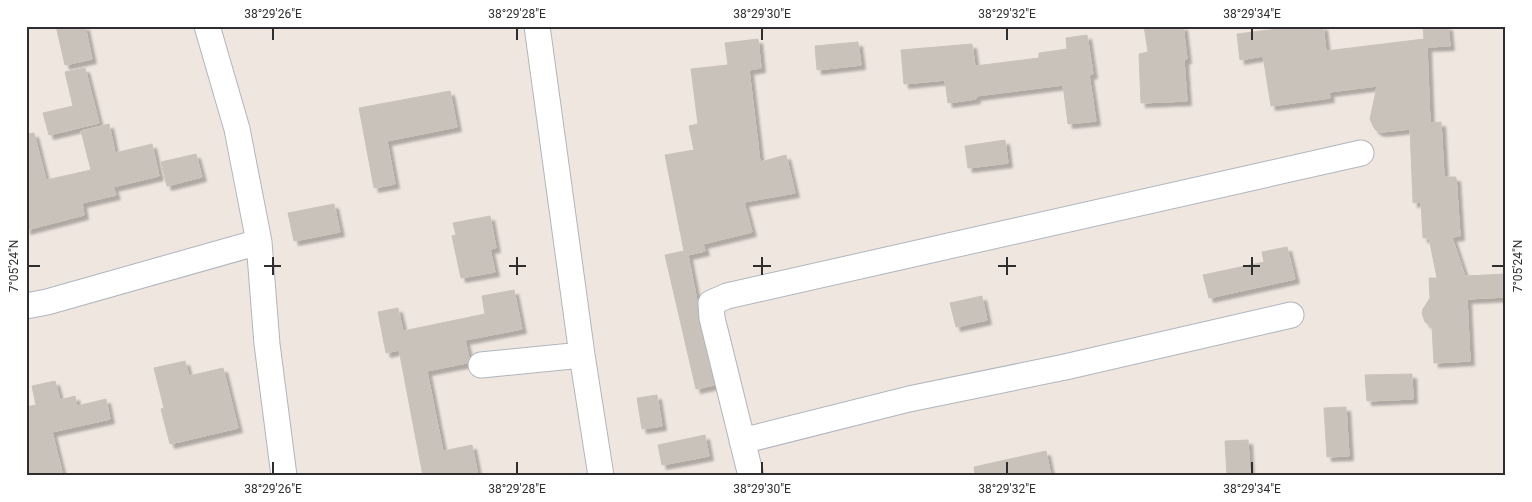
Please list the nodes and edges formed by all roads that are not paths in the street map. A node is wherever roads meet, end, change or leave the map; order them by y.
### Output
1 (207, 26) edge
2 (537, 26) edge
3 (1361, 153) dead end
4 (259, 242) junction
5 (26, 306) edge
6 (1290, 315) dead end
7 (582, 355) junction
8 (481, 365) dead end
9 (742, 441) junction
10 (284, 476) edge
11 (601, 476) edge
12 (750, 476) edge

1 - 4 street
2 - 7 street
3 - 9 street
4 - 5 street
4 - 10 street
6 - 9 street
7 - 8 street
7 - 11 street
9 - 12 street

